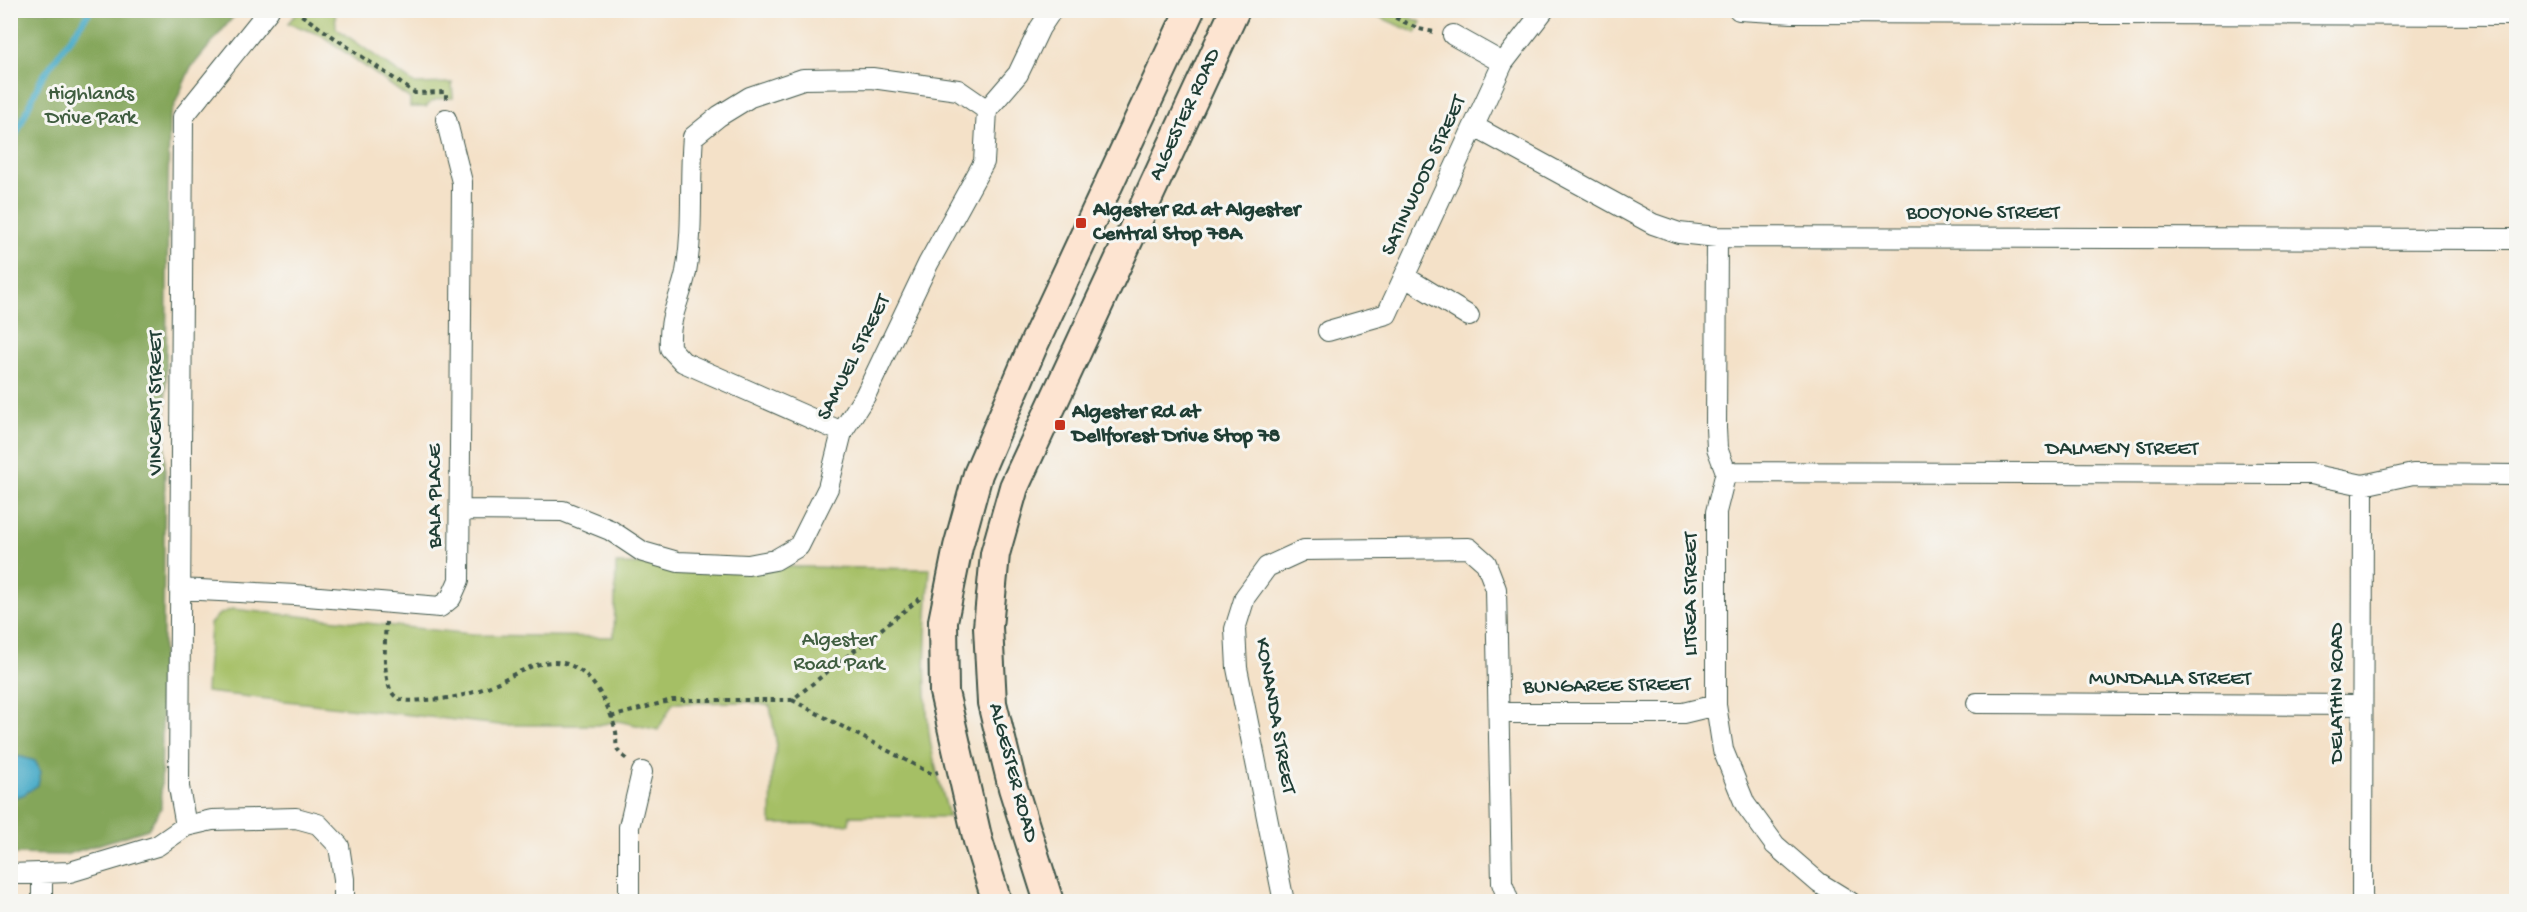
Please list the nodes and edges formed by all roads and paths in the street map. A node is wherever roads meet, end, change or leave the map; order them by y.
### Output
1 (269, 10) edge
2 (294, 10) edge
3 (1052, 10) edge
4 (1190, 10) edge
5 (1235, 10) edge
6 (1379, 10) edge
7 (1544, 10) edge
8 (1739, 10) edge
9 (2250, 11) edge
10 (2517, 15) edge
11 (1453, 35) joint
12 (1503, 63) junction
13 (987, 110) junction
14 (446, 119) joint
15 (1475, 127) junction
16 (1717, 237) junction
17 (2517, 239) edge
18 (1405, 277) junction
19 (1469, 316) dead end
20 (1328, 331) dead end
21 (842, 432) junction
22 (1726, 472) junction
23 (2517, 475) edge
24 (2363, 485) junction
25 (460, 510) junction
26 (180, 589) junction
27 (927, 592) dead end
28 (387, 603) junction
29 (792, 700) junction
30 (1977, 703) dead end
31 (1716, 705) junction
32 (2362, 705) junction
33 (1499, 714) junction
34 (612, 717) junction
35 (943, 771) dead end
36 (642, 772) joint
37 (186, 826) junction
38 (10, 874) edge
39 (42, 874) junction
40 (42, 902) edge
41 (344, 902) edge
42 (629, 902) edge
43 (997, 902) edge
44 (1049, 902) edge
45 (1284, 902) edge
46 (1509, 902) edge
47 (1850, 902) edge
48 (2362, 902) edge

1 - 26 street, VINCENT STREET
2 - 14 path
3 - 13 street
4 - 43 main road, ALGESTER ROAD
5 - 44 main road, ALGESTER ROAD
6 - 11 path
7 - 12 street, SATINWOOD STREET
8 - 9 street
9 - 10 street
11 - 12 street
12 - 15 street, SATINWOOD STREET
13 - 21 street, SAMUEL STREET
13 - 21 street
14 - 25 street, BALA PLACE
15 - 16 street, BOOYONG STREET
15 - 18 street, SATINWOOD STREET
16 - 17 street, BOOYONG STREET
16 - 22 street
18 - 19 street
18 - 20 street, SATINWOOD STREET
21 - 25 street, SAMUEL STREET
22 - 24 street, DALMENY STREET
22 - 31 street, LITSEA STREET
23 - 24 street, DALMENY STREET
24 - 32 street, DELATHIN ROAD
25 - 28 street, BALA PLACE
26 - 28 street, BALA PLACE
26 - 37 street, VINCENT STREET
27 - 29 path
28 - 34 path
29 - 34 path
29 - 35 path
30 - 32 street, MUNDALLA STREET
31 - 33 street, BUNGAREE STREET
31 - 47 street, LITSEA STREET
32 - 48 street, DELATHIN ROAD
33 - 45 street, KONANDA STREET
33 - 46 street, KONANDA STREET
34 - 36 path
36 - 42 street
37 - 39 street
37 - 41 street
38 - 39 street
39 - 40 street

